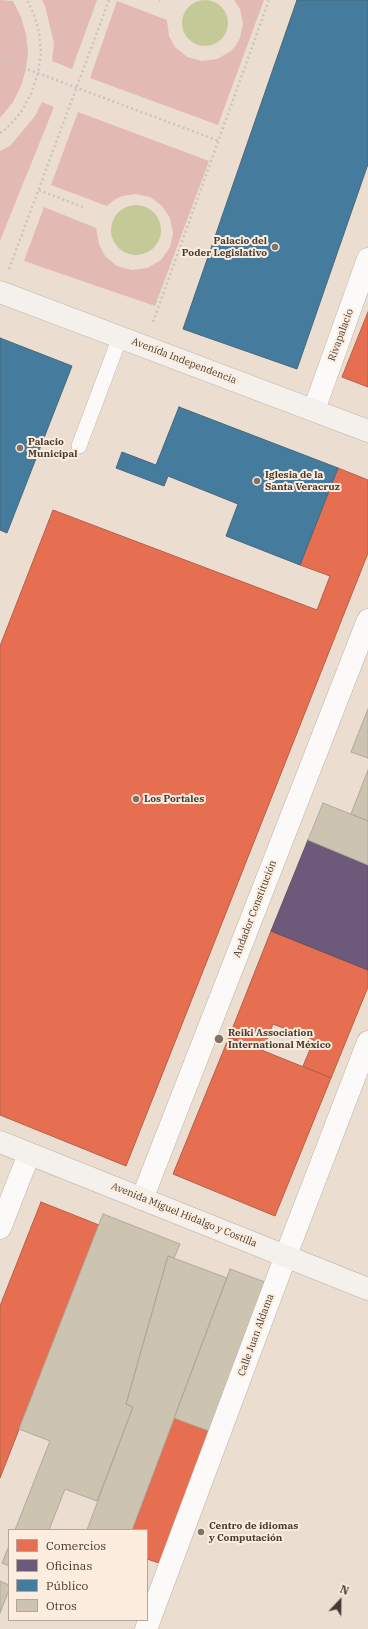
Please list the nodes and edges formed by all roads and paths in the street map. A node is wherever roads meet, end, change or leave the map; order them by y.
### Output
1 (27, 0) edge
2 (109, 0) edge
3 (269, 0) edge
4 (0, 59) edge
5 (38, 73) junction
6 (78, 87) junction
7 (0, 133) edge
8 (219, 141) junction
9 (39, 190) junction
10 (85, 208) dead end
11 (368, 259) edge
12 (4, 270) dead end
13 (0, 292) edge
14 (146, 320) dead end
15 (120, 337) junction
16 (314, 410) junction
17 (368, 431) edge
18 (79, 446) dead end
19 (368, 620) edge
20 (368, 1042) edge
21 (0, 1142) edge
22 (29, 1154) junction
23 (142, 1199) junction
24 (0, 1228) edge
25 (285, 1256) junction
26 (368, 1289) edge
27 (154, 1589) edge
28 (148, 1619) edge

1 - 5 path
2 - 6 path
3 - 8 path
4 - 5 path
5 - 6 path
5 - 7 path
6 - 8 path
6 - 9 path
8 - 14 path
9 - 10 path
9 - 12 path
11 - 16 street, Rivapalacio
13 - 15 main road, Avenida Independencia
15 - 16 main road, Avenida Independencia
15 - 18 lane
16 - 17 main road, Avenida Independencia
19 - 23 street, Andador Constitución
20 - 25 street, Calle Juan Aldama
21 - 22 main road, Avenida Miguel Hidalgo y Costilla
22 - 23 main road, Avenida Miguel Hidalgo y Costilla
22 - 24 street
23 - 25 main road, Avenida Miguel Hidalgo y Costilla
25 - 26 main road, Avenida Miguel Hidalgo y Costilla
25 - 27 street, Calle Juan Aldama
27 - 28 street, Calle Juan Aldama

